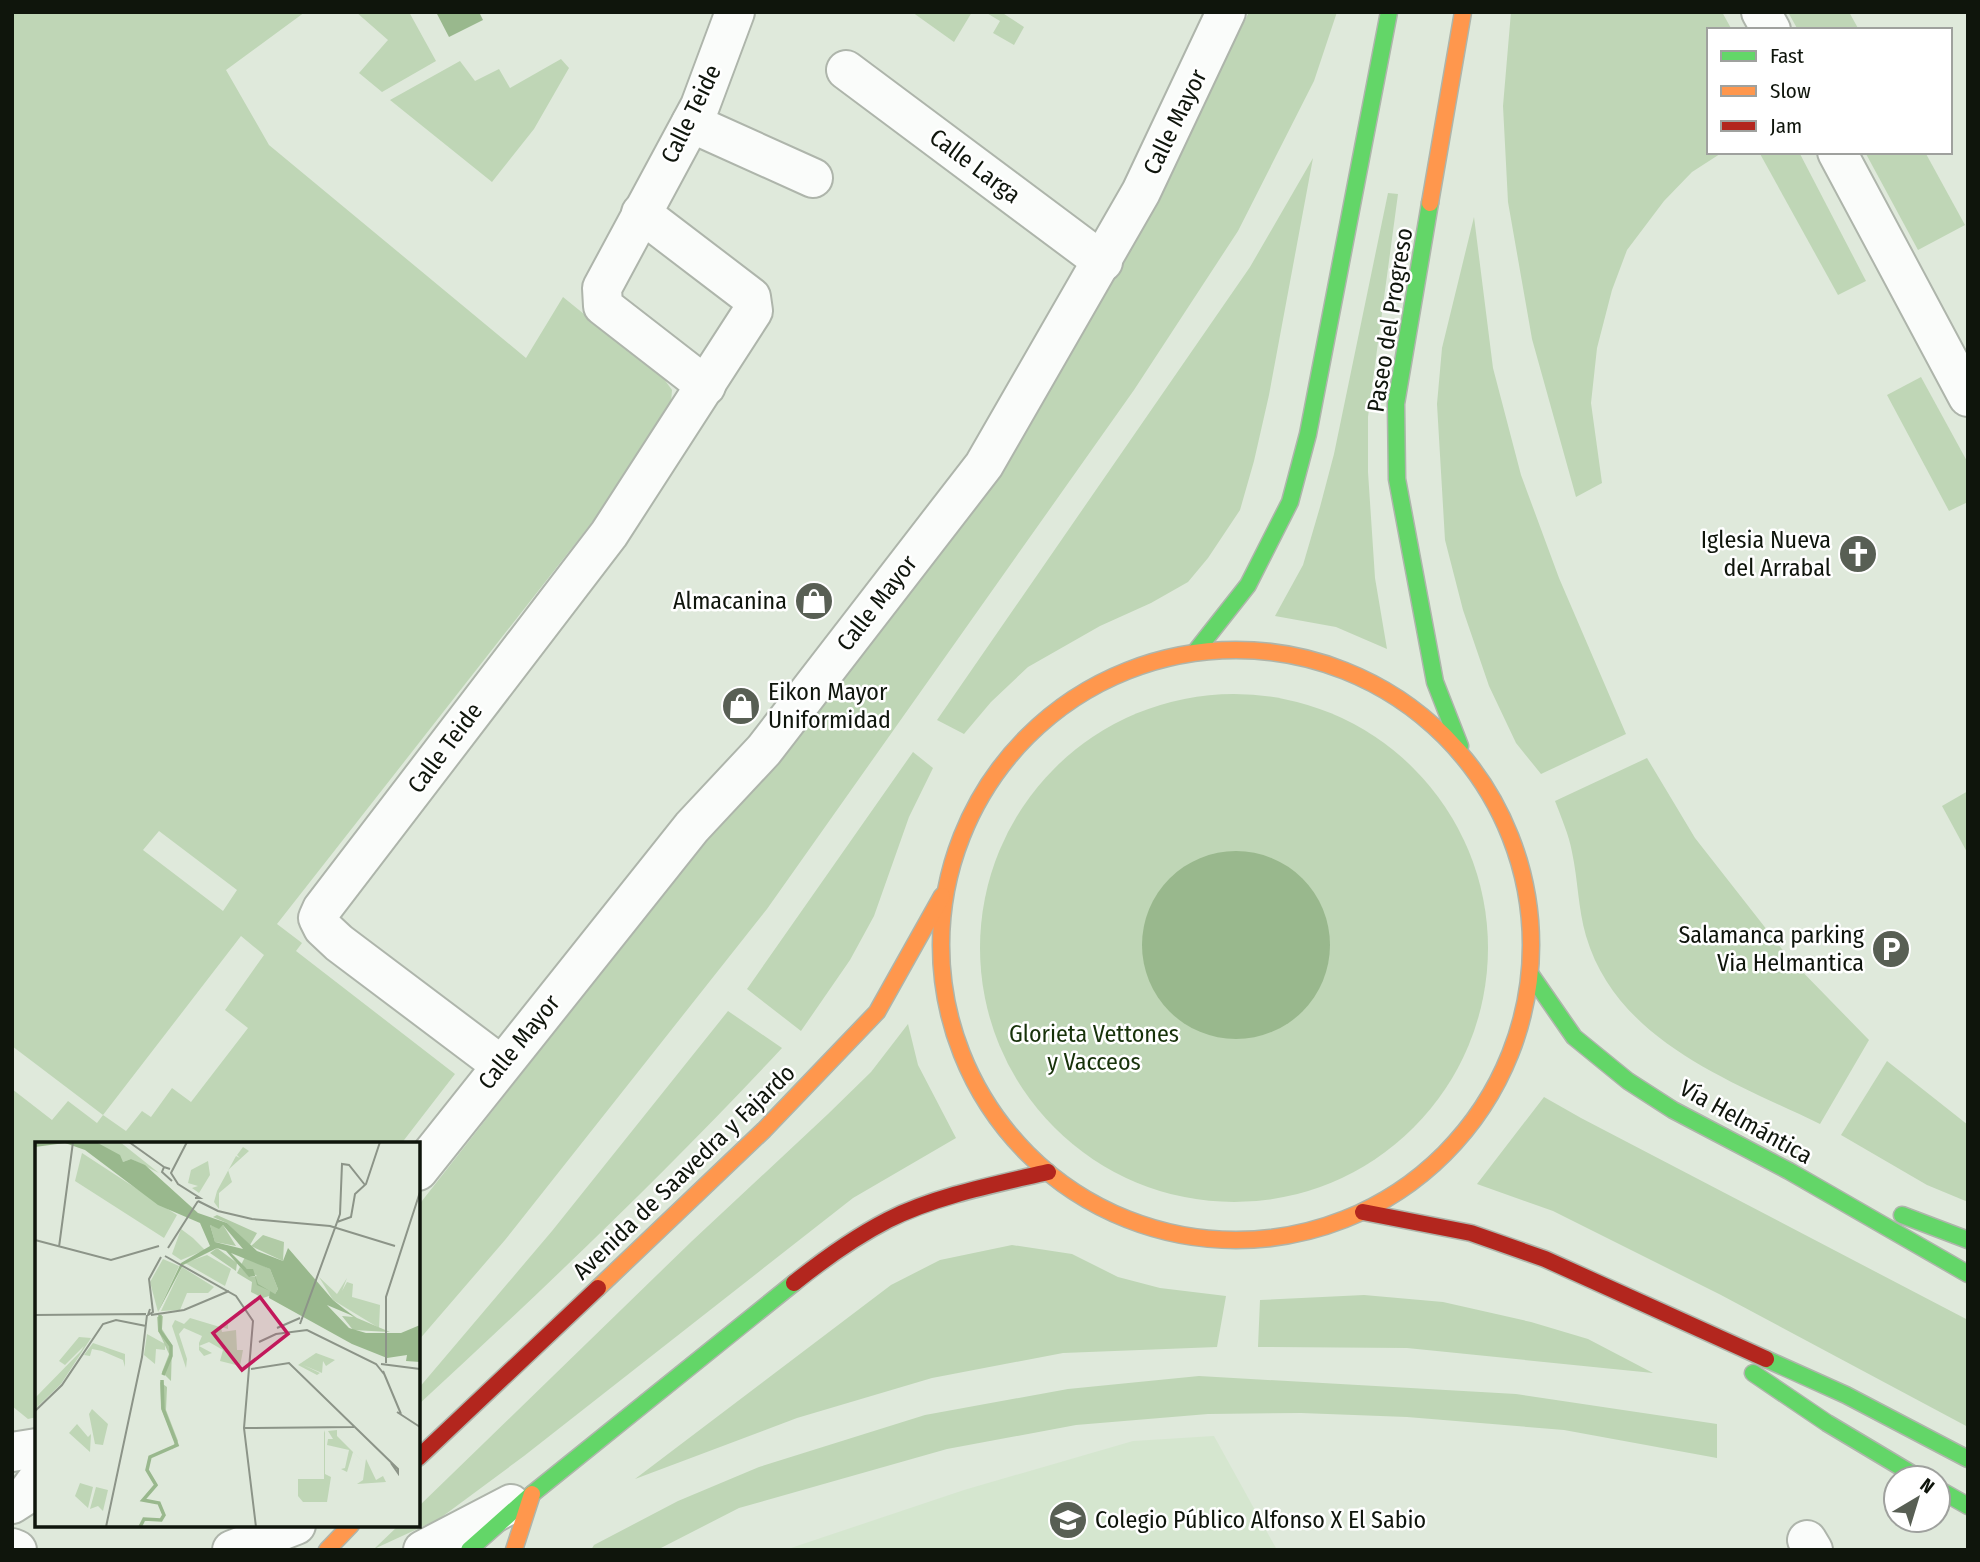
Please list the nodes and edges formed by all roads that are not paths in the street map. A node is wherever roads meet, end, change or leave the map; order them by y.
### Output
1 (735, 12) edge
2 (1226, 12) edge
3 (1389, 12) edge
4 (1463, 12) edge
5 (1761, 12) edge
6 (1770, 28) edge
7 (846, 70) dead end
8 (691, 123) junction
9 (1837, 154) edge
10 (813, 178) dead end
11 (641, 213) junction
12 (1103, 262) junction
13 (706, 386) junction
14 (1968, 397) edge
15 (1196, 651) junction
16 (1463, 754) junction
17 (945, 891) junction
18 (1531, 975) junction
19 (501, 1065) junction
20 (420, 1168) edge
21 (1789, 1171) junction
22 (1048, 1172) junction
23 (1363, 1212) junction
24 (1968, 1240) edge
25 (1968, 1274) edge
26 (1659, 1309) junction
27 (35, 1448) edge
28 (12, 1452) edge
29 (420, 1456) edge
30 (1968, 1459) edge
31 (1896, 1464) edge
32 (35, 1483) edge
33 (532, 1494) junction
34 (1952, 1497) edge
35 (12, 1504) edge
36 (1968, 1506) edge
37 (291, 1527) edge
38 (349, 1527) edge
39 (232, 1550) edge
40 (327, 1550) edge
41 (423, 1550) edge
42 (469, 1550) edge
43 (514, 1550) edge

1 - 8 street, Calle Teide
2 - 12 street, Calle Mayor
3 - 15 main road
4 - 16 main road, Paseo del Progreso
5 - 6 street
7 - 12 street, Calle Larga
8 - 10 street
8 - 11 street, Calle Teide
9 - 14 street
11 - 13 street, Calle Teide
11 - 13 street, Calle Teide
12 - 19 street, Calle Mayor
13 - 19 street, Calle Teide
15 - 16 main road
15 - 17 main road
16 - 18 main road
17 - 22 main road
17 - 29 main road, Avenida de Saavedra y Fajardo
18 - 21 main road, Vía Helmántica
18 - 23 main road
19 - 20 street, Calle Mayor
21 - 24 main road
21 - 25 main road, Vía Helmántica
22 - 23 main road
22 - 33 main road
23 - 26 main road
26 - 30 main road
26 - 31 main road
27 - 28 street
32 - 35 street
33 - 41 street
33 - 42 main road
33 - 43 main road
34 - 36 main road
37 - 39 street
38 - 40 main road

